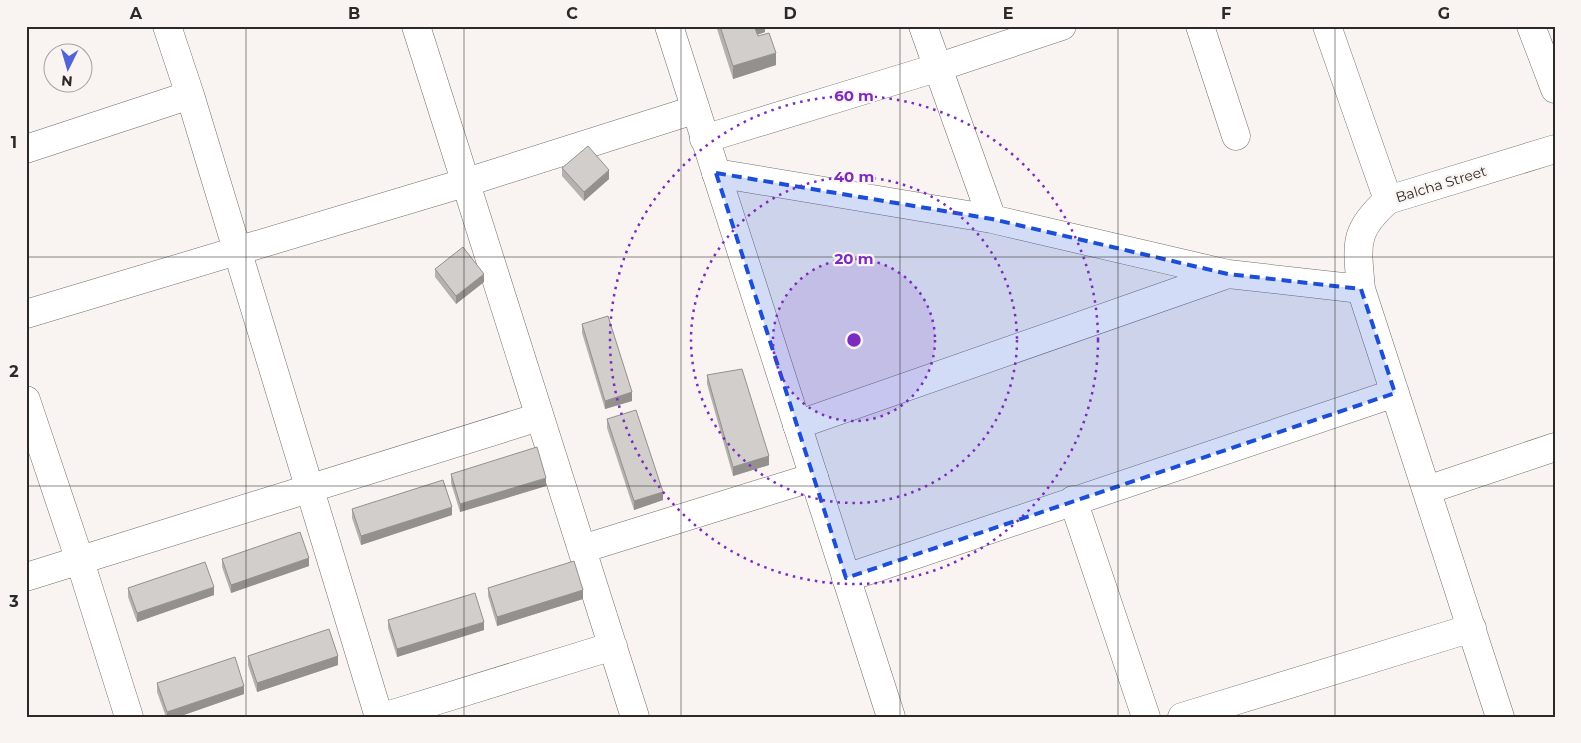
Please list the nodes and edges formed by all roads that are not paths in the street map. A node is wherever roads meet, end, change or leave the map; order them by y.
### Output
1 (167, 26) edge
2 (416, 26) edge
3 (669, 26) edge
4 (922, 26) edge
5 (1062, 26) edge
6 (1200, 26) edge
7 (1327, 26) edge
8 (1531, 26) edge
9 (936, 68) junction
10 (1555, 89) edge
11 (190, 95) junction
12 (694, 110) junction
13 (1236, 136) dead end
14 (704, 139) junction
15 (26, 149) edge
16 (1555, 149) edge
17 (716, 172) junction
18 (464, 183) junction
19 (1388, 200) junction
20 (992, 219) junction
21 (237, 249) junction
22 (1228, 274) junction
23 (1361, 289) junction
24 (26, 314) edge
25 (1395, 393) junction
26 (26, 400) edge
27 (539, 417) junction
28 (797, 424) junction
29 (1555, 447) edge
30 (814, 477) junction
31 (310, 488) junction
32 (1427, 490) junction
33 (1073, 500) junction
34 (582, 549) junction
35 (80, 561) junction
36 (26, 577) edge
37 (846, 578) junction
38 (1472, 628) junction
39 (612, 646) junction
40 (129, 717) edge
41 (380, 717) edge
42 (383, 717) edge
43 (635, 717) edge
44 (891, 717) edge
45 (1146, 717) edge
46 (1182, 717) edge
47 (1500, 717) edge

1 - 11 street
2 - 18 street
3 - 12 street
4 - 9 street
5 - 9 street
6 - 13 street
7 - 19 street, Balcha Street
8 - 10 street
9 - 14 street
9 - 20 street
11 - 15 street
11 - 21 street
12 - 14 street
12 - 18 street
14 - 17 street
16 - 19 street, Balcha Street
17 - 20 street
17 - 28 street
18 - 21 street
18 - 27 street
19 - 23 street
20 - 22 street
21 - 24 street
21 - 31 street
22 - 23 street
22 - 28 street
23 - 25 street
25 - 32 street
25 - 33 street
26 - 35 street
27 - 31 street
27 - 34 street
28 - 30 street
29 - 32 street
30 - 34 street
30 - 37 street
31 - 35 street
31 - 41 street
32 - 38 street
33 - 37 street
33 - 45 street
34 - 39 street
35 - 36 street
35 - 40 street
37 - 44 street
38 - 46 street
38 - 47 street
39 - 42 street
39 - 43 street

